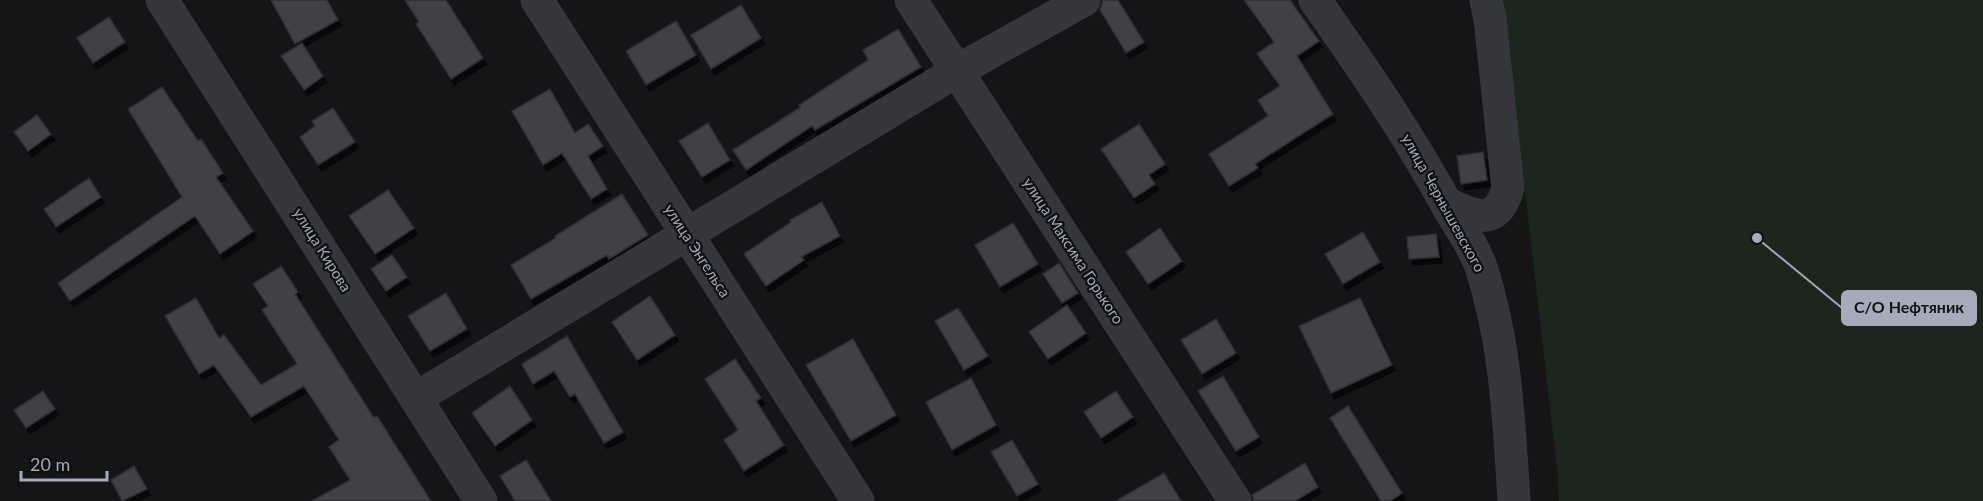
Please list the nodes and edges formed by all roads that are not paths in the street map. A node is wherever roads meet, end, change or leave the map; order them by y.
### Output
1 (162, 0) edge
2 (537, 0) edge
3 (911, 0) edge
4 (1084, 0) edge
5 (1315, 0) edge
6 (1486, 0) edge
7 (957, 71) junction
8 (1446, 203) junction
9 (687, 235) junction
10 (416, 398) junction
11 (481, 501) edge
12 (858, 501) edge
13 (1235, 501) edge
14 (1514, 501) edge

1 - 10 street, улица Кирова
2 - 9 street, улица Энгельса
3 - 7 street, улица Максима Горького
4 - 7 street
5 - 8 street, улица Чернышевского
6 - 8 street
7 - 9 street
7 - 13 street, улица Максима Горького
8 - 14 street, улица Чернышевского
9 - 10 street
9 - 12 street, улица Энгельса
10 - 11 street, улица Кирова

